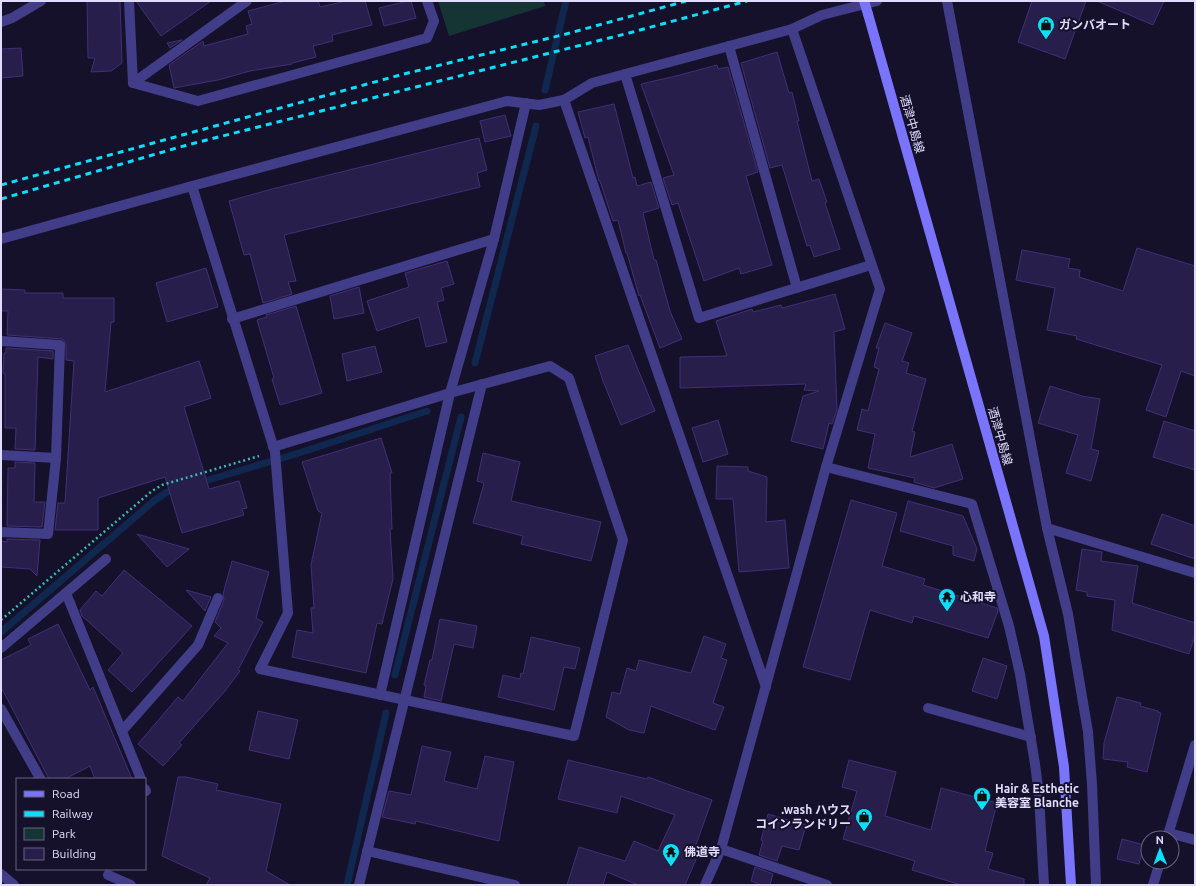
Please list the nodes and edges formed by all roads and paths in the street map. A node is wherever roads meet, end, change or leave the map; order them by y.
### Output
1 (41, 1) edge
2 (129, 1) edge
3 (247, 1) edge
4 (427, 1) edge
5 (864, 1) edge
6 (877, 1) edge
7 (947, 1) edge
8 (1, 22) edge
9 (792, 29) junction
10 (729, 46) junction
11 (625, 74) junction
12 (133, 83) junction
13 (564, 100) junction
14 (526, 103) junction
15 (192, 186) junction
16 (1, 239) edge
17 (494, 239) junction
18 (871, 265) junction
19 (797, 288) junction
20 (232, 319) junction
21 (1, 341) edge
22 (482, 384) junction
23 (450, 393) junction
24 (1, 455) edge
25 (275, 455) junction
26 (56, 458) junction
27 (826, 467) junction
28 (1047, 528) junction
29 (1, 532) edge
30 (106, 559) dead end
31 (1195, 573) edge
32 (66, 593) junction
33 (218, 598) dead end
34 (1, 620) edge
35 (1, 648) edge
36 (766, 687) junction
37 (380, 694) junction
38 (404, 700) junction
39 (928, 708) dead end
40 (1, 709) edge
41 (122, 731) junction
42 (1031, 736) junction
43 (1195, 745) edge
44 (40, 778) dead end
45 (141, 778) edge
46 (1170, 830) edge
47 (1180, 837) edge
48 (1195, 840) edge
49 (721, 850) junction
50 (367, 851) junction
51 (1158, 870) edge
52 (1, 874) edge
53 (108, 875) dead end
54 (14, 885) edge
55 (130, 885) edge
56 (359, 885) edge
57 (515, 885) edge
58 (705, 885) edge
59 (827, 885) edge
60 (1044, 885) edge
61 (1071, 885) edge
62 (1096, 885) edge
63 (1153, 885) edge

1 - 8 street
2 - 12 street
3 - 12 street
4 - 12 street
5 - 61 main road, 酒津中島線, bridge
6 - 9 street
7 - 28 street
9 - 10 street
9 - 18 street
10 - 11 street
10 - 19 street
11 - 13 street
11 - 19 street
13 - 14 street
13 - 36 street
14 - 15 street
14 - 17 street
15 - 16 street
15 - 20 street
17 - 20 street
17 - 23 street
18 - 19 street
18 - 27 street
20 - 25 street
21 - 26 street
22 - 23 street
22 - 38 street
22 - 38 street
23 - 25 street
23 - 37 street
24 - 26 street
25 - 34 path
25 - 37 street
26 - 29 street
27 - 36 street
27 - 42 street
28 - 31 street
28 - 62 street
30 - 32 street
32 - 35 street
32 - 41 street
33 - 41 street
36 - 49 street
37 - 38 street
38 - 50 street
39 - 42 street
40 - 44 street
41 - 45 street
42 - 60 street
43 - 46 street
47 - 48 street
49 - 58 street
49 - 59 street
50 - 56 street
50 - 57 street
51 - 63 street
52 - 54 street
53 - 55 street

